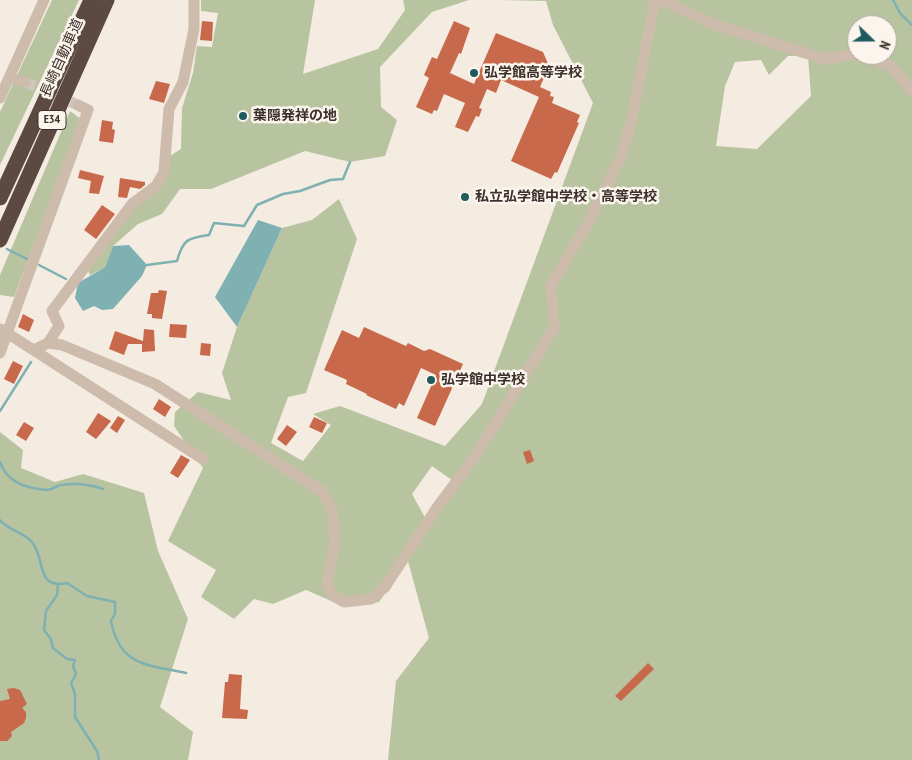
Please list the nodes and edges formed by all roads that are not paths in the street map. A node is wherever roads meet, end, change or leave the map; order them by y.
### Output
1 (44, 0) edge
2 (91, 0) edge
3 (107, 0) edge
4 (194, 0) edge
5 (655, 0) edge
6 (662, 0) edge
7 (847, 56) edge
8 (888, 65) edge
9 (10, 78) junction
10 (24, 82) tunnel mouth
11 (912, 91) edge
12 (0, 98) edge
13 (78, 105) dead end
14 (0, 198) edge
15 (0, 240) edge
16 (3, 330) edge
17 (48, 343) junction
18 (34, 350) junction
19 (0, 353) edge
20 (203, 459) dead end

1 - 9 street
2 - 14 highway, 長崎自動車道 / E34
3 - 15 highway, 長崎自動車道 / E34
4 - 17 street
5 - 17 street
6 - 7 street
8 - 11 street
9 - 10 street
9 - 12 street
13 - 16 street
16 - 18 street
16 - 19 street
17 - 18 street
18 - 20 street

